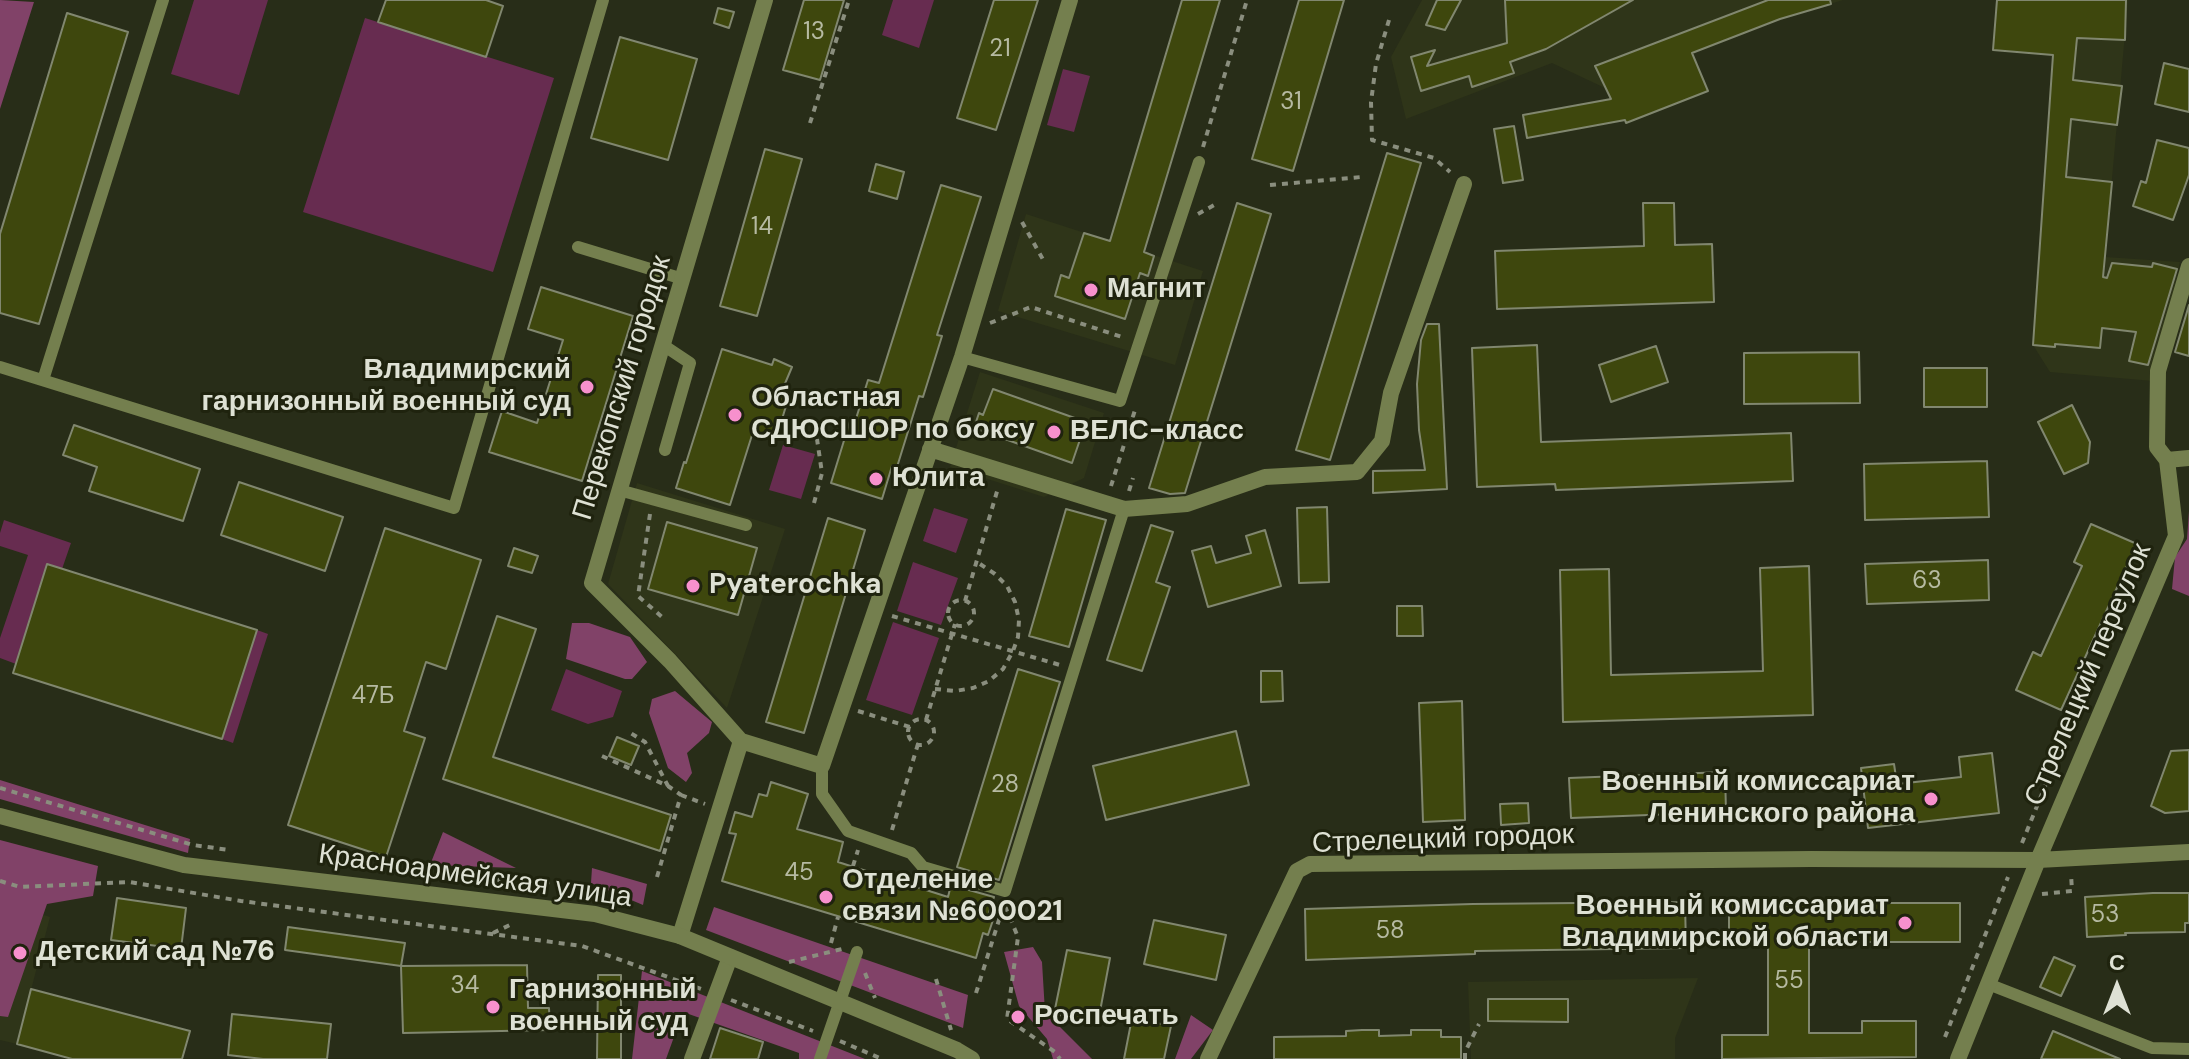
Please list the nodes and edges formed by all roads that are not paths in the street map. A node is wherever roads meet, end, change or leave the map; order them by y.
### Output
1 (163, 0) edge
2 (603, 0) edge
3 (765, 0) edge
4 (1070, 0) edge
5 (1199, 162) road end
6 (1464, 184) road end
7 (578, 247) dead end
8 (2189, 266) edge
9 (683, 279) junction
10 (663, 345) junction
11 (962, 357) junction
12 (0, 367) edge
13 (43, 380) junction
14 (930, 449) junction
15 (665, 450) dead end
16 (2189, 458) edge
17 (2167, 460) junction
18 (619, 490) junction
19 (1124, 509) junction
20 (746, 525) dead end
21 (741, 741) junction
22 (822, 766) junction
23 (0, 816) edge
24 (2189, 852) edge
25 (2038, 860) junction
26 (680, 936) junction
27 (851, 950) road end
28 (730, 957) junction
29 (1988, 984) junction
30 (838, 1001) junction
31 (2189, 1049) edge
32 (692, 1059) edge
33 (820, 1059) edge
34 (972, 1059) edge
35 (1208, 1059) edge
36 (1958, 1059) edge

1 - 13 lane
2 - 13 lane
3 - 9 street, Перекопский городок
4 - 11 street
5 - 11 lane
6 - 19 street
7 - 9 lane
8 - 17 street, Стрелецкий переулок
9 - 10 street, Перекопский городок
10 - 15 lane
10 - 18 street, Перекопский городок
11 - 14 street
12 - 13 lane
14 - 19 street
14 - 22 street
16 - 17 street
17 - 25 street, Стрелецкий переулок
18 - 20 lane
18 - 21 street, Перекопский городок
19 - 22 lane
21 - 22 street
21 - 26 street
23 - 26 street, Красноармейская улица
24 - 25 street, Стрелецкий городок
25 - 29 street, Стрелецкий переулок
25 - 35 street, Стрелецкий городок
26 - 28 street, Красноармейская улица
27 - 30 lane
28 - 30 street, Красноармейская улица
28 - 32 street
29 - 31 lane
29 - 36 street, Стрелецкий переулок
30 - 33 lane
30 - 34 street, Красноармейская улица

